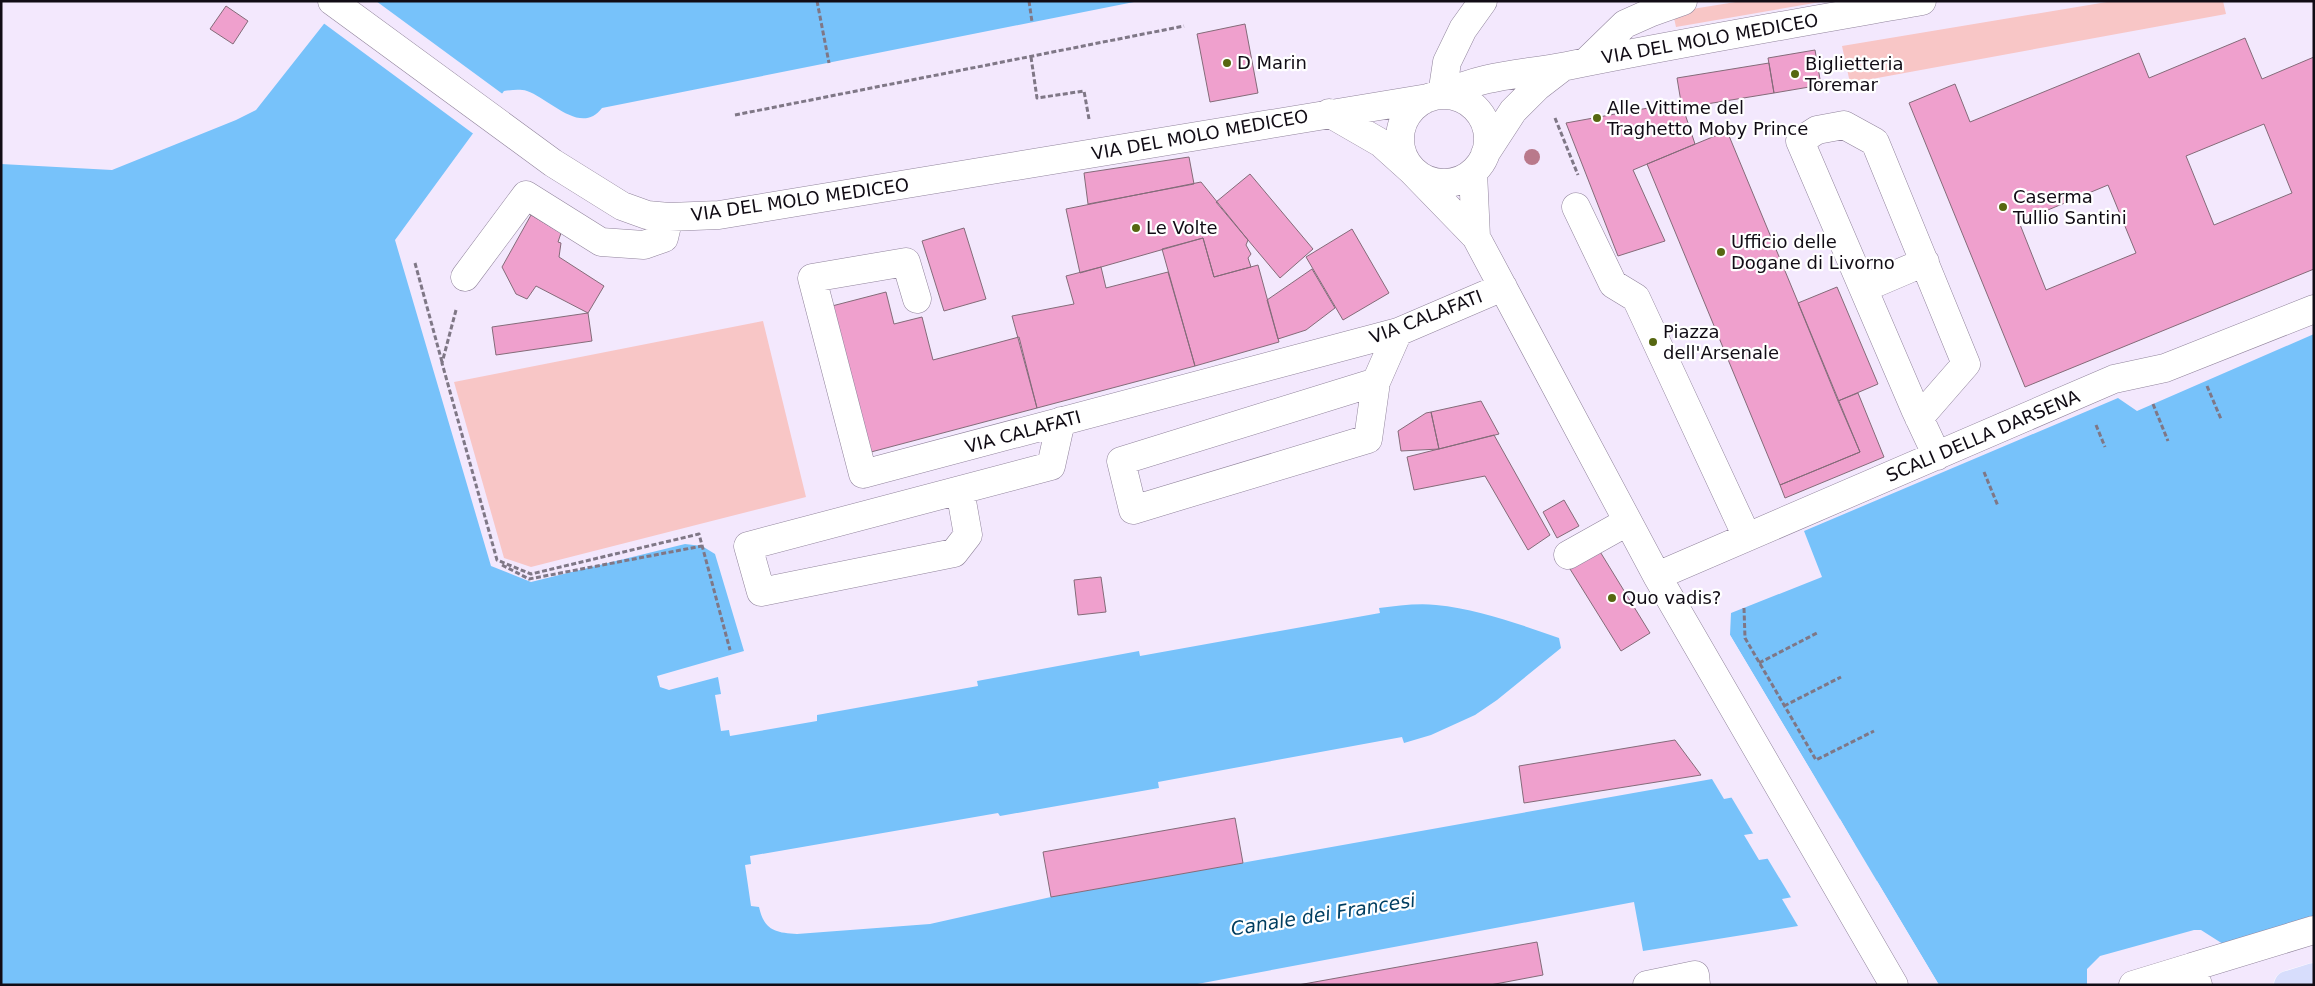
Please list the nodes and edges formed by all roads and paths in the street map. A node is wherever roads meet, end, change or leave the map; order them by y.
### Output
1 (332, 1) edge
2 (817, 1) edge
3 (1029, 1) edge
4 (1483, 1) edge
5 (1683, 1) edge
6 (1922, 1) edge
7 (1032, 22) dead end
8 (1184, 26) dead end
9 (1031, 57) junction
10 (829, 63) dead end
11 (1576, 64) junction
12 (1435, 96) junction
13 (1329, 112) junction
14 (735, 114) dead end
15 (1554, 115) dead end
16 (1084, 124) dead end
17 (1571, 158) dead end
18 (1479, 163) junction
19 (1412, 170) junction
20 (1576, 207) dead end
21 (669, 218) junction
22 (1476, 236) junction
23 (1925, 262) junction
24 (415, 263) dead end
25 (465, 277) joint
26 (1503, 287) junction
27 (1864, 288) junction
28 (917, 299) dead end
29 (2314, 309) edge
30 (1398, 332) junction
31 (2205, 381) dead end
32 (1376, 382) junction
33 (2153, 404) dead end
34 (1919, 418) junction
35 (2093, 418) dead end
36 (2221, 419) dead end
37 (1061, 422) junction
38 (2168, 441) dead end
39 (2105, 447) dead end
40 (1937, 456) junction
41 (1981, 466) dead end
42 (960, 490) junction
43 (1998, 506) dead end
44 (1627, 522) junction
45 (1747, 537) junction
46 (702, 546) junction
47 (1568, 555) dead end
48 (1656, 576) junction
49 (1744, 608) dead end
50 (1817, 633) dead end
51 (730, 650) dead end
52 (1759, 663) junction
53 (1840, 677) dead end
54 (1784, 706) junction
55 (1874, 731) dead end
56 (2314, 930) edge
57 (2195, 976) edge
58 (2314, 977) edge
59 (1647, 985) edge
60 (1696, 985) edge
61 (1894, 985) edge
62 (2133, 985) edge
63 (2288, 985) edge

1 - 21 street, VIA DEL MOLO MEDICEO
2 - 10 path
3 - 7 path
4 - 12 street
5 - 11 street, VIA DEL MOLO MEDICEO
6 - 11 street, VIA DEL MOLO MEDICEO
8 - 9 path
9 - 14 path
9 - 16 path
11 - 12 street, VIA DEL MOLO MEDICEO
11 - 18 street, VIA DEL MOLO MEDICEO
12 - 13 street, VIA DEL MOLO MEDICEO
12 - 18 street
12 - 19 street
13 - 19 street, VIA DEL MOLO MEDICEO
13 - 21 street, VIA DEL MOLO MEDICEO
15 - 17 path
18 - 19 street
18 - 22 street
19 - 22 street
20 - 45 street
21 - 25 street
22 - 26 street
23 - 27 street
23 - 27 street
23 - 34 street
24 - 46 path
25 - 46 path
26 - 30 street, VIA CALAFATI
26 - 44 street
27 - 34 street
28 - 37 street, VIA CALAFATI
29 - 40 street, SCALI DELLA DARSENA
30 - 32 street
30 - 37 street, VIA CALAFATI
31 - 36 path
32 - 32 street
33 - 38 path
34 - 40 street
35 - 39 path
37 - 42 street
40 - 45 street, SCALI DELLA DARSENA
41 - 43 path
42 - 42 street
44 - 47 street
44 - 48 street
45 - 48 street, SCALI DELLA DARSENA
46 - 51 path
48 - 61 street
49 - 52 path
50 - 52 path
52 - 54 path
53 - 54 path
54 - 55 path
56 - 57 street
57 - 62 street
58 - 63 main road
59 - 60 street

